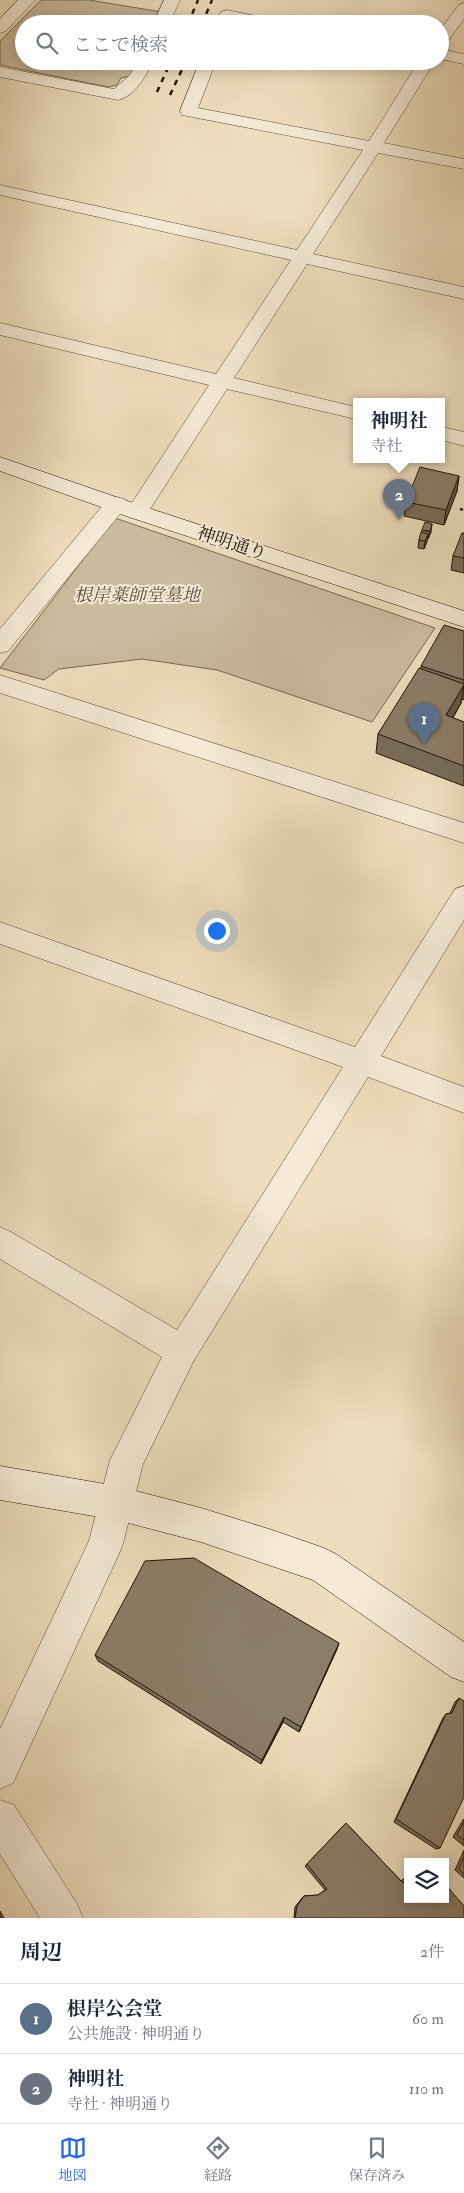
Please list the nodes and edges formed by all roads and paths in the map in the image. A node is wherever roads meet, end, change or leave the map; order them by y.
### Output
1 (27, 0) edge
2 (172, 0) edge
3 (232, 0) edge
4 (464, 8) edge
5 (165, 15) edge
6 (227, 15) edge
7 (0, 28) edge
8 (449, 29) edge
9 (449, 56) edge
10 (464, 59) edge
11 (141, 70) edge
12 (204, 70) edge
13 (420, 70) edge
14 (0, 72) edge
15 (374, 146) junction
16 (464, 164) edge
17 (0, 190) edge
18 (302, 258) junction
19 (464, 293) edge
20 (0, 329) edge
21 (221, 381) junction
22 (353, 412) edge
23 (445, 435) edge
24 (464, 439) edge
25 (0, 464) edge
26 (126, 508) junction
27 (464, 619) edge
28 (0, 645) edge
29 (0, 684) edge
30 (464, 833) edge
31 (464, 897) edge
32 (0, 933) edge
33 (361, 1061) junction
34 (464, 1100) edge
35 (0, 1242) edge
36 (182, 1350) junction
37 (0, 1483) edge
38 (117, 1503) junction
39 (464, 1664) edge
40 (0, 1770) edge
41 (0, 1819) edge
42 (63, 1918) edge

1 - 7 street
2 - 5 street
3 - 6 street
4 - 8 street
9 - 10 street
11 - 14 street
12 - 15 street
13 - 15 street
15 - 16 street
15 - 18 street
17 - 18 street
18 - 19 street
18 - 21 street
20 - 21 street
21 - 22 street
21 - 26 street
23 - 24 street
25 - 26 street, 神明通り
26 - 27 street, 神明通り
26 - 28 street
29 - 30 street
31 - 33 street
32 - 33 street
33 - 34 street
33 - 36 street
35 - 36 street
36 - 38 street
37 - 38 street
38 - 39 street
38 - 40 street
41 - 42 street

